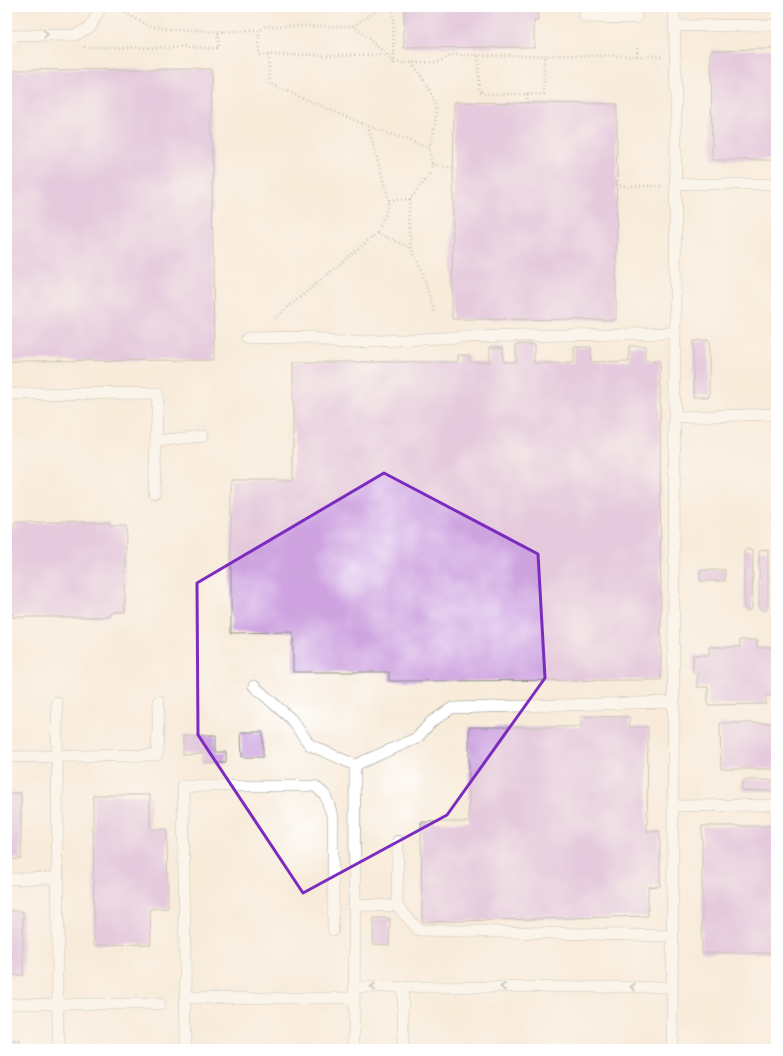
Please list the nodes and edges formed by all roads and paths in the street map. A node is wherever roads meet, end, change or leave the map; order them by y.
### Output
1 (101, 7) edge
2 (115, 7) edge
3 (382, 7) edge
4 (393, 7) edge
5 (586, 7) edge
6 (636, 7) edge
7 (674, 7) edge
8 (776, 25) edge
9 (354, 26) junction
10 (674, 26) junction
11 (218, 31) junction
12 (259, 32) junction
13 (7, 36) edge
14 (84, 47) dead end
15 (637, 47) dead end
16 (268, 55) junction
17 (387, 55) junction
18 (478, 56) junction
19 (544, 56) junction
20 (637, 56) junction
21 (663, 56) dead end
22 (394, 63) junction
23 (412, 63) junction
24 (527, 94) junction
25 (528, 103) dead end
26 (368, 126) junction
27 (429, 148) junction
28 (432, 164) junction
29 (453, 168) dead end
30 (617, 173) dead end
31 (776, 184) edge
32 (676, 185) junction
33 (410, 199) junction
34 (389, 200) junction
35 (377, 233) junction
36 (411, 248) junction
37 (434, 312) dead end
38 (275, 318) dead end
39 (675, 333) junction
40 (248, 338) dead end
41 (7, 394) edge
42 (776, 414) edge
43 (675, 417) junction
44 (203, 436) dead end
45 (156, 441) junction
46 (154, 493) dead end
47 (254, 686) dead end
48 (159, 701) dead end
49 (673, 702) junction
50 (57, 703) dead end
51 (57, 756) junction
52 (7, 757) edge
53 (354, 765) junction
54 (776, 805) edge
55 (673, 806) junction
56 (398, 841) dead end
57 (57, 878) junction
58 (7, 879) edge
59 (354, 905) junction
60 (398, 906) junction
61 (333, 930) dead end
62 (672, 936) junction
63 (403, 987) junction
64 (672, 987) junction
65 (354, 993) junction
66 (184, 998) junction
67 (7, 1004) edge
68 (58, 1004) junction
69 (160, 1004) dead end
70 (58, 1049) edge
71 (186, 1049) edge
72 (354, 1049) edge
73 (403, 1049) edge
74 (672, 1049) edge

13 -> 1 lane
2 - 11 path
3 - 9 path
4 - 22 path
5 - 6 lane
7 - 10 lane
8 - 10 lane
9 - 12 path
9 - 17 path
10 - 32 lane
11 - 12 path
11 - 14 path
12 - 16 path
15 - 20 path
16 - 17 path
16 - 26 path
17 - 22 path
18 - 19 path
18 - 23 path
18 - 24 path
19 - 20 path
19 - 24 path
20 - 21 path
22 - 23 path
23 - 27 path
24 - 25 path
26 - 27 path
26 - 34 path
27 - 28 path
28 - 29 path
28 - 33 path
30 - 32 path
31 - 32 lane
32 - 39 lane
33 - 34 path
33 - 36 path
34 - 35 path
35 - 36 path
35 - 38 path
36 - 37 path
39 - 40 lane
39 - 43 lane
41 - 45 lane
42 - 43 lane
43 - 49 lane
44 - 45 lane
45 - 46 lane
47 - 53 lane
48 - 51 lane
49 - 53 lane
49 - 55 lane
50 - 51 lane
51 - 52 lane
51 - 57 lane
53 - 59 lane
54 - 55 lane
55 - 62 lane
56 - 60 lane
57 - 58 lane
57 - 68 lane
59 - 60 lane
59 - 65 lane
60 - 62 lane
61 - 66 lane
62 - 64 lane
64 -> 63 lane
63 -> 65 lane
63 - 73 lane
64 - 74 lane
65 - 66 lane
65 - 72 lane
66 - 71 lane
67 - 68 lane
68 - 69 lane
68 - 70 lane

